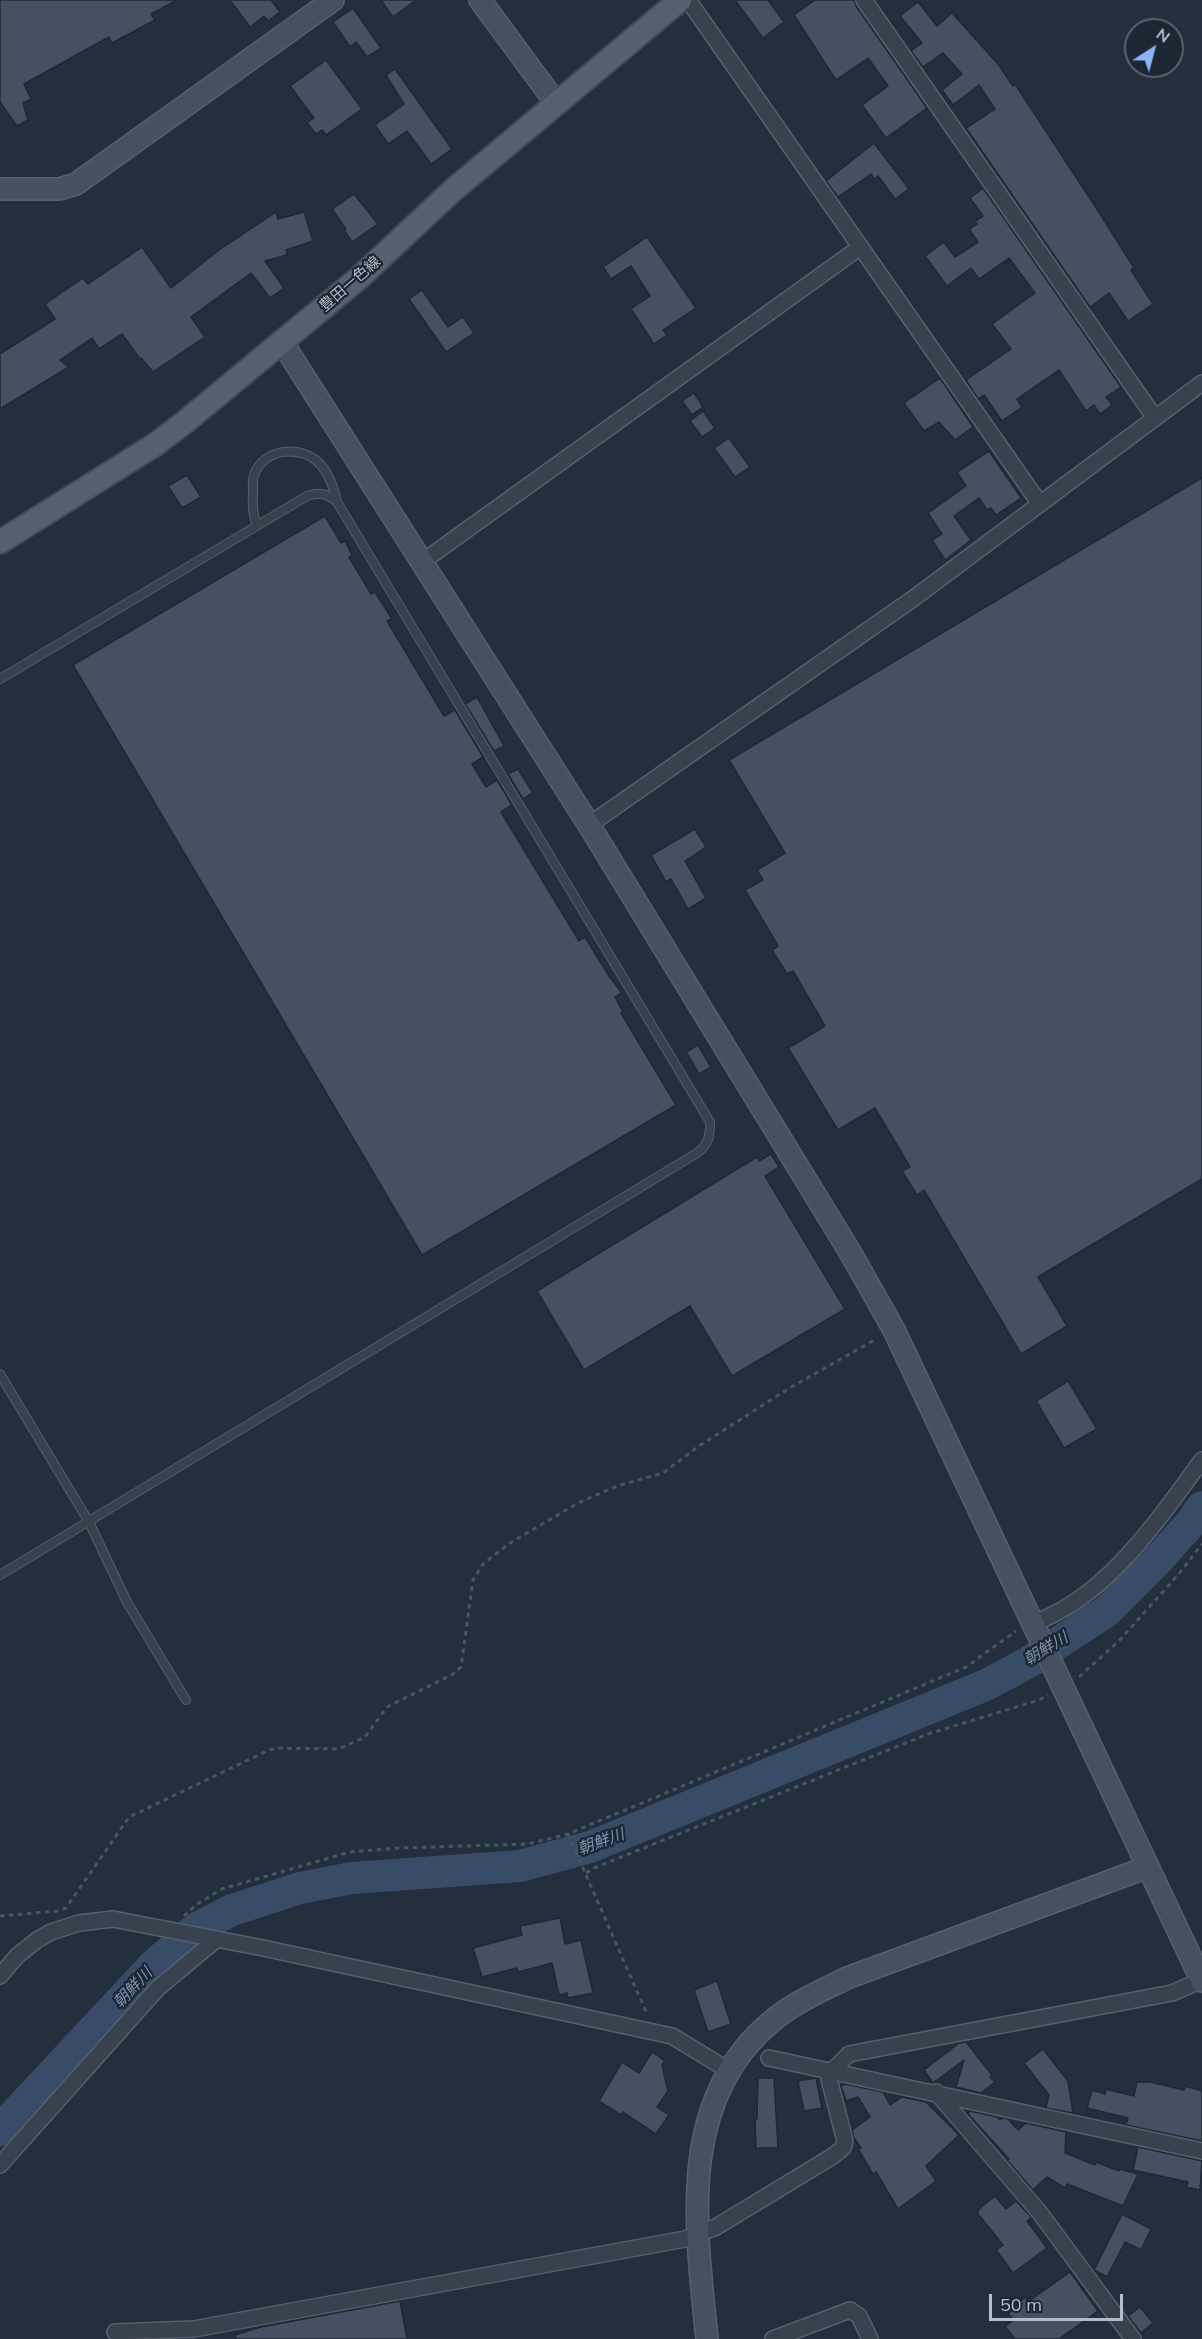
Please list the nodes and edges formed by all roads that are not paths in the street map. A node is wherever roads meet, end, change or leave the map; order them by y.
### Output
1 (333, 0) edge
2 (480, 0) edge
3 (680, 0) edge
4 (688, 0) edge
5 (864, 0) edge
6 (556, 103) junction
7 (0, 189) edge
8 (859, 248) junction
9 (282, 342) junction
10 (1201, 384) edge
11 (1155, 418) junction
12 (337, 502) junction
13 (1041, 504) junction
14 (257, 526) junction
15 (0, 542) edge
16 (422, 562) junction
17 (0, 679) edge
18 (589, 825) junction
19 (0, 1374) edge
20 (1202, 1460) edge
21 (89, 1522) junction
22 (0, 1575) edge
23 (1036, 1629) junction
24 (186, 1700) dead end
25 (1148, 1867) junction
26 (214, 1939) junction
27 (0, 1976) edge
28 (1202, 1980) edge
29 (769, 2058) dead end
30 (728, 2070) junction
31 (832, 2071) junction
32 (936, 2092) junction
33 (1202, 2151) edge
34 (0, 2165) edge
35 (698, 2234) junction
36 (116, 2332) dead end
37 (195, 2334) edge
38 (707, 2339) edge
39 (773, 2339) edge
40 (870, 2339) edge
41 (1133, 2339) edge

1 - 7 street
2 - 6 street
3 - 6 main road, 豊田一色線
4 - 8 street
5 - 11 street
6 - 9 main road, 豊田一色線
8 - 13 street
8 - 16 street
9 - 15 main road, 豊田一色線
9 - 16 street
10 - 11 street
11 - 13 street
12 - 14 lane
12 - 14 lane
12 - 21 lane
13 - 18 street
14 - 17 lane
16 - 18 street
18 - 23 street
19 - 21 lane
20 - 23 street
21 - 22 lane
21 - 24 lane
23 - 25 street
25 - 28 street
25 - 30 street
26 - 27 street
26 - 30 street
26 - 34 street
28 - 31 street
29 - 31 street
30 - 35 street
31 - 32 street
31 - 35 street
32 - 33 street
32 - 41 street
35 - 37 street
35 - 38 street
36 - 37 street
39 - 40 street

